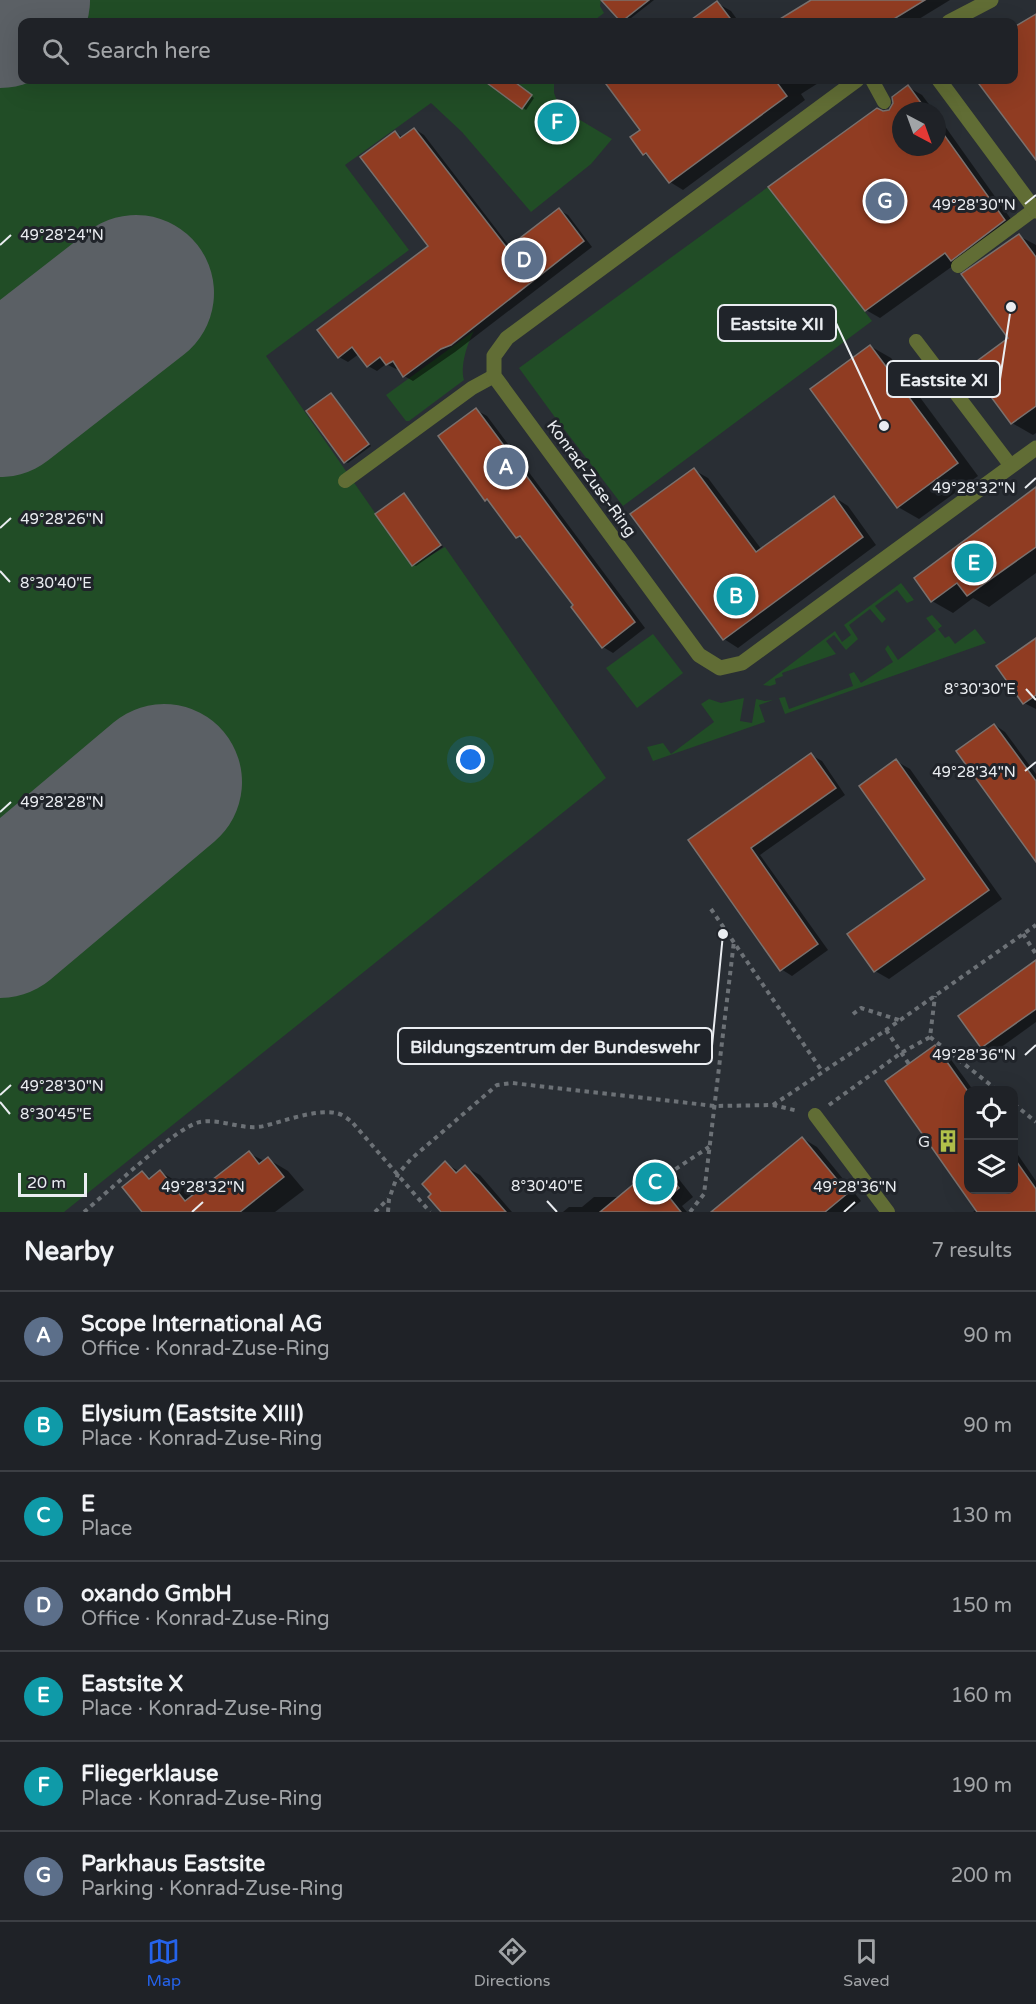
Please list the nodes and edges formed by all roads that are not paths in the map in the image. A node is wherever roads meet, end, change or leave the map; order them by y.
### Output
1 (991, 0) edge
2 (957, 18) edge
3 (852, 84) edge
4 (874, 84) edge
5 (942, 84) edge
6 (884, 102) dead end
7 (1035, 210) edge
8 (958, 266) dead end
9 (916, 340) dead end
10 (494, 376) junction
11 (1036, 448) edge
12 (1011, 466) junction
13 (345, 481) dead end
14 (815, 1115) road end
15 (888, 1212) edge

1 - 2 street
3 - 10 street
4 - 6 lane
5 - 7 street
7 - 8 lane
9 - 12 lane
10 - 12 street, Konrad-Zuse-Ring
10 - 13 lane
11 - 12 street, Konrad-Zuse-Ring
14 - 15 lane

